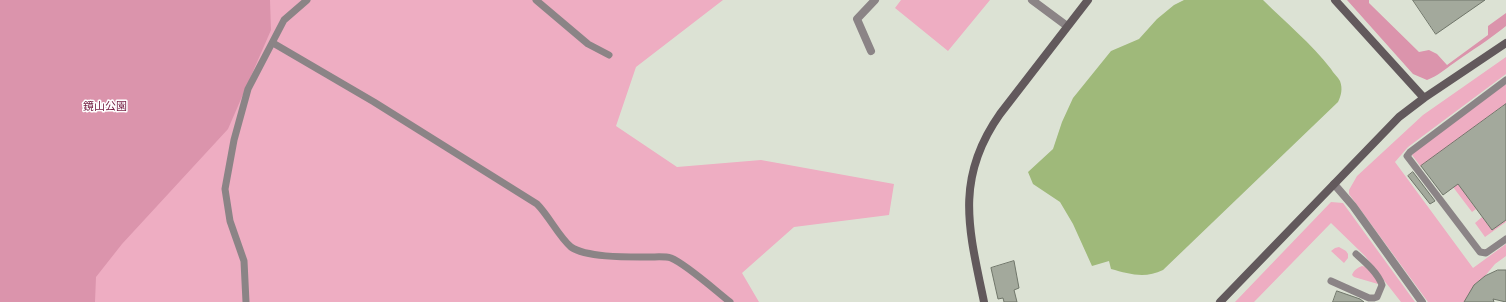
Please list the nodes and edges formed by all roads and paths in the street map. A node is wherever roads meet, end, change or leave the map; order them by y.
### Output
1 (307, 0) edge
2 (536, 0) edge
3 (875, 0) edge
4 (1032, 0) edge
5 (1088, 0) edge
6 (1335, 0) edge
7 (1068, 26) junction
8 (273, 43) junction
9 (1506, 43) edge
10 (871, 51) dead end
11 (609, 55) dead end
12 (1506, 80) edge
13 (1424, 98) junction
14 (1334, 184) junction
15 (1506, 239) edge
16 (1356, 254) dead end
17 (1331, 281) dead end
18 (246, 302) edge
19 (730, 302) edge
20 (984, 302) edge
21 (1220, 302) edge
22 (1422, 302) edge

1 - 8 lane
2 - 11 lane
3 - 10 street
4 - 7 street
5 - 7 street
6 - 13 street
7 - 20 street
8 - 18 lane
8 - 19 lane
9 - 13 street
12 - 15 lane
13 - 14 street
14 - 21 street
14 - 22 street
16 - 17 lane

